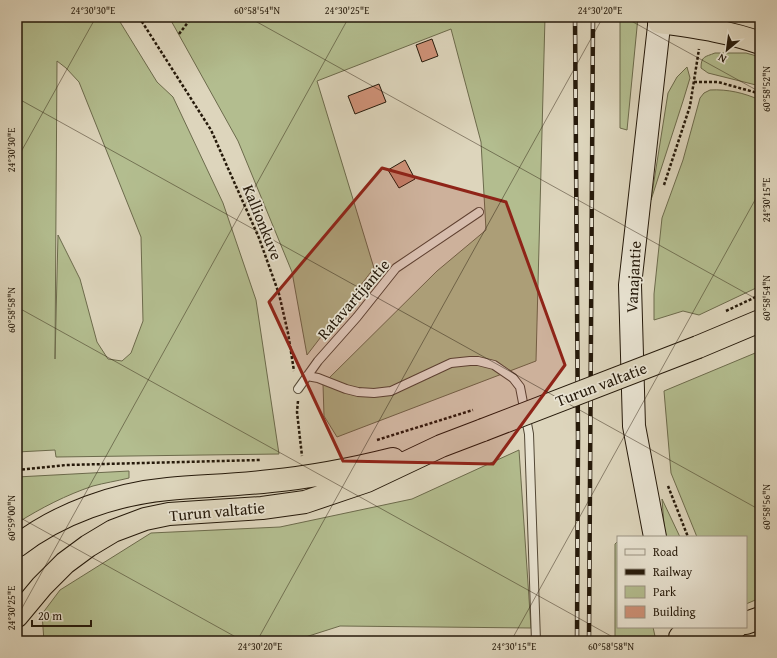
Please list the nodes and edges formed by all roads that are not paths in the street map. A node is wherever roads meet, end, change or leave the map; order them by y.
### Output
1 (660, 20) edge
2 (760, 43) edge
3 (479, 212) dead end
4 (760, 321) edge
5 (307, 376) junction
6 (298, 389) road end
7 (441, 446) junction
8 (655, 536) edge
9 (17, 546) edge
10 (17, 616) edge
11 (760, 618) edge
12 (747, 623) edge
13 (733, 628) edge
14 (679, 635) edge
15 (536, 640) edge

1 - 2 highway
1 - 8 street, Vanajantie
3 - 5 lane, Ratavartijantie
4 - 7 highway, Turun valtatie, bridge
5 - 6 lane, Ratavartijantie
5 - 15 lane
7 - 9 highway, Turun valtatie
7 - 10 highway, Turun valtatie
11 - 12 highway
13 - 14 highway

